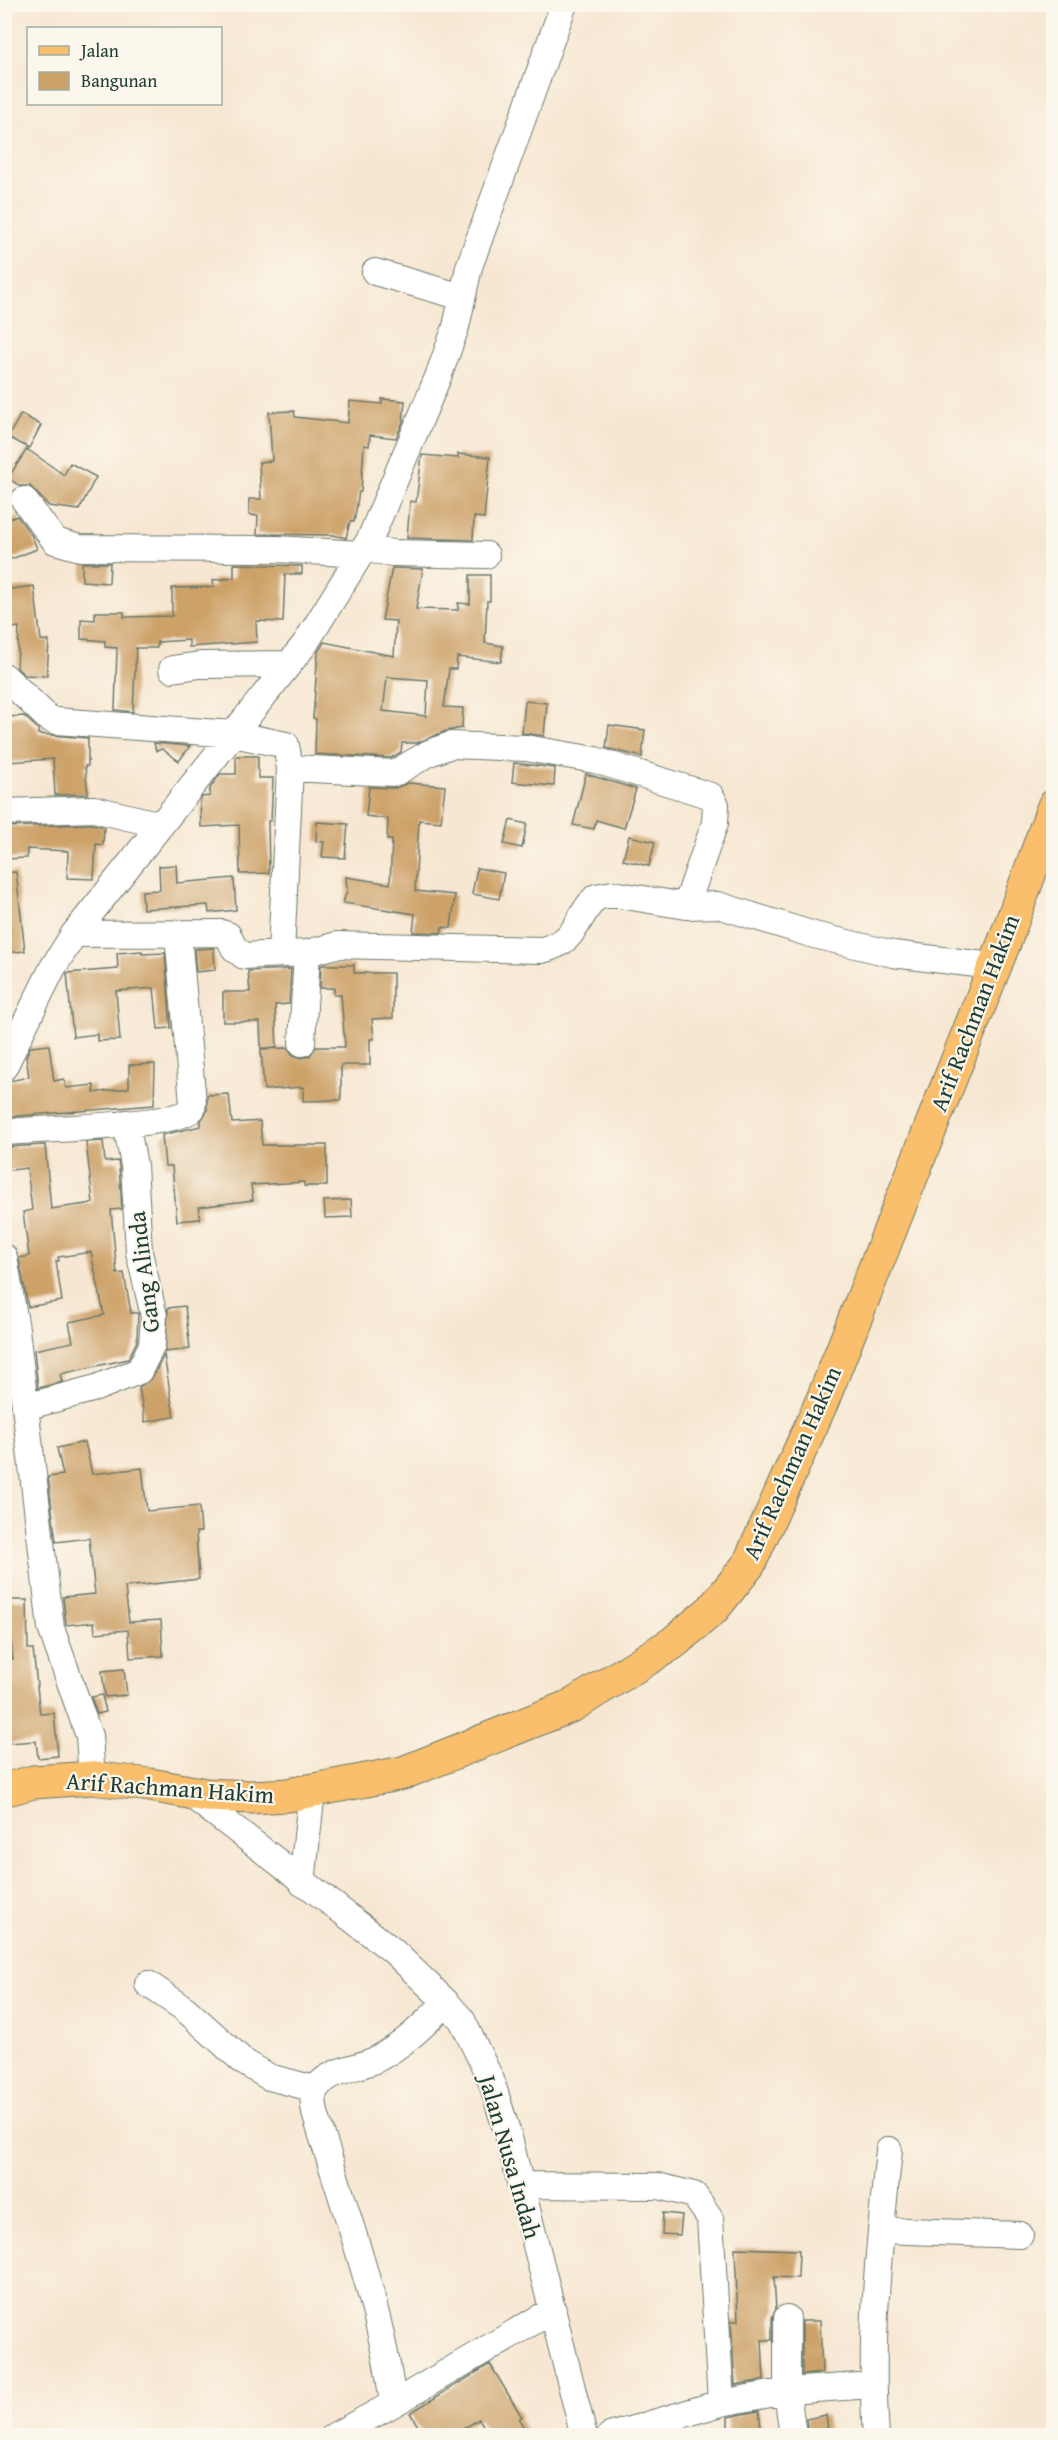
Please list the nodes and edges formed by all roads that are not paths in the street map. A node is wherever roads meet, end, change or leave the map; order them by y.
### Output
1 (564, 4) edge
2 (375, 272) dead end
3 (462, 297) junction
4 (24, 500) dead end
5 (363, 552) junction
6 (486, 555) dead end
7 (289, 664) junction
8 (172, 669) dead end
9 (4, 676) edge
10 (233, 734) junction
11 (290, 768) junction
12 (1053, 806) edge
13 (4, 812) edge
14 (161, 825) junction
15 (686, 906) junction
16 (74, 934) junction
17 (178, 935) junction
18 (307, 953) junction
19 (280, 954) junction
20 (993, 966) junction
21 (302, 1043) dead end
22 (4, 1067) edge
23 (126, 1123) junction
24 (4, 1132) edge
25 (4, 1257) edge
26 (18, 1401) edge
27 (92, 1778) junction
28 (4, 1790) edge
29 (312, 1790) junction
30 (186, 1791) junction
31 (302, 1883) junction
32 (148, 1984) dead end
33 (446, 2002) junction
34 (315, 2088) junction
35 (889, 2150) dead end
36 (520, 2185) junction
37 (881, 2230) junction
38 (1020, 2235) dead end
39 (553, 2310) junction
40 (787, 2318) dead end
41 (872, 2385) junction
42 (787, 2391) junction
43 (722, 2403) junction
44 (393, 2404) junction
45 (335, 2435) edge
46 (584, 2436) edge
47 (610, 2436) edge
48 (793, 2436) edge
49 (876, 2436) edge

1 - 3 street
2 - 3 street
3 - 5 street
4 - 5 street
5 - 6 street
5 - 7 street
7 - 8 street
7 - 10 street
9 - 10 street
10 - 11 street
10 - 14 street
11 - 15 street
11 - 19 street
12 - 20 main road, Arif Rachman Hakim
13 - 14 street
14 - 16 street
15 - 18 street
15 - 20 street
16 - 17 street
16 - 22 street
17 - 19 street
17 - 23 street
18 - 19 street
18 - 21 street
20 - 29 main road, Arif Rachman Hakim
23 - 24 street
23 - 26 street, Gang Alinda
25 - 26 street
26 - 27 street
27 - 28 main road, Arif Rachman Hakim
27 - 30 main road, Arif Rachman Hakim
29 - 30 main road, Arif Rachman Hakim
29 - 31 street
30 - 31 street, Jalan Nusa Indah
31 - 33 street, Jalan Nusa Indah
32 - 34 street
33 - 34 street
33 - 36 street, Jalan Nusa Indah
34 - 44 street
35 - 37 street
36 - 39 street, Jalan Nusa Indah
36 - 43 street
37 - 38 street
37 - 41 street
39 - 44 street
39 - 46 street, Jalan Nusa Indah
40 - 42 street
41 - 42 street
41 - 49 street
42 - 43 street
42 - 48 street
43 - 47 street
44 - 45 street

